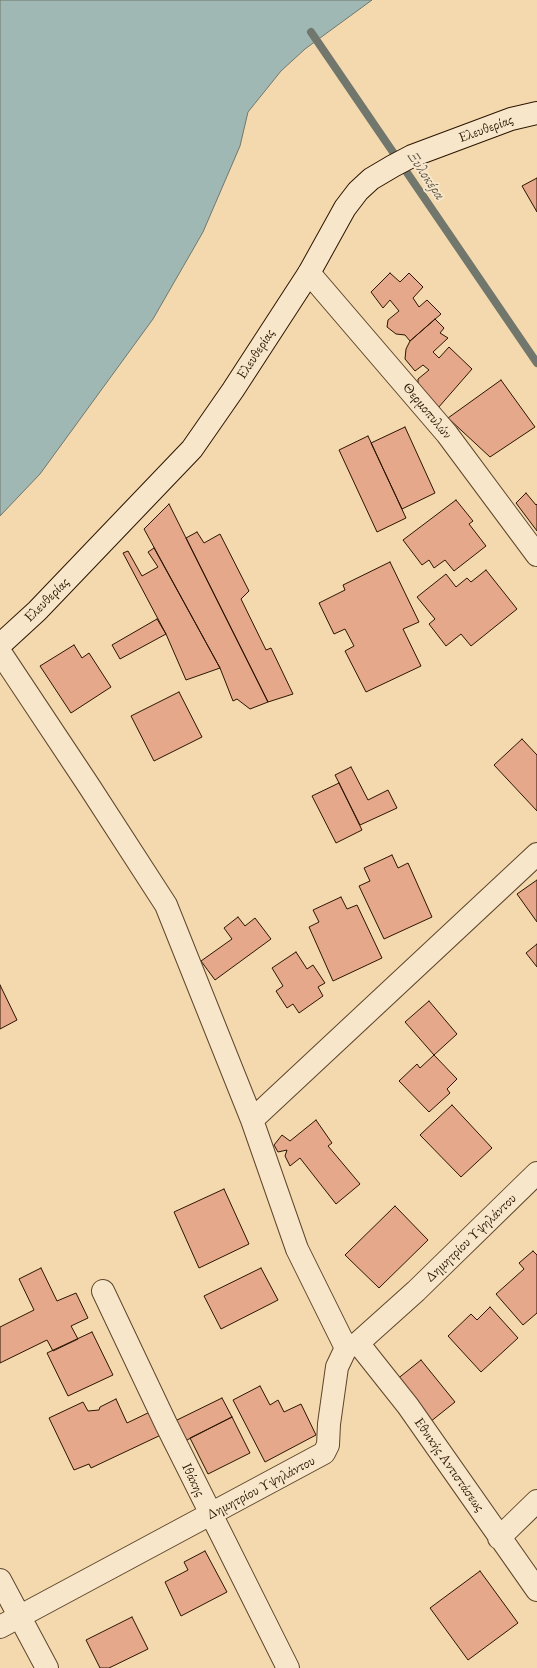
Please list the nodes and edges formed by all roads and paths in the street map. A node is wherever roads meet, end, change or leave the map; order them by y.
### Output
1 (537, 113) edge
2 (308, 273) junction
3 (537, 555) edge
4 (0, 645) edge
5 (0, 652) edge
6 (537, 854) edge
7 (252, 1120) junction
8 (537, 1173) edge
9 (103, 1291) dead end
10 (352, 1345) junction
11 (537, 1501) edge
12 (210, 1515) junction
13 (499, 1538) junction
14 (0, 1580) edge
15 (537, 1590) edge
16 (20, 1617) junction
17 (0, 1627) edge
18 (47, 1668) edge
19 (288, 1668) edge

1 - 2 street, Ελευθερίας
2 - 3 street, Θερμοπυλών
2 - 4 street, Ελευθερίας
5 - 7 street, Εθνικής Αντιστάσεως
6 - 7 street
7 - 10 street, Εθνικής Αντιστάσεως
8 - 10 street, Δημητρίου Υψηλάντου
9 - 12 street, Ιθάκης
10 - 12 street, Δημητρίου Υψηλάντου
10 - 13 street, Εθνικής Αντιστάσεως
11 - 13 street
12 - 16 street, Δημητρίου Υψηλάντου
12 - 19 street, Ιθάκης
13 - 15 street, Εθνικής Αντιστάσεως
14 - 16 street
16 - 17 street, Δημητρίου Υψηλάντου
16 - 18 street

